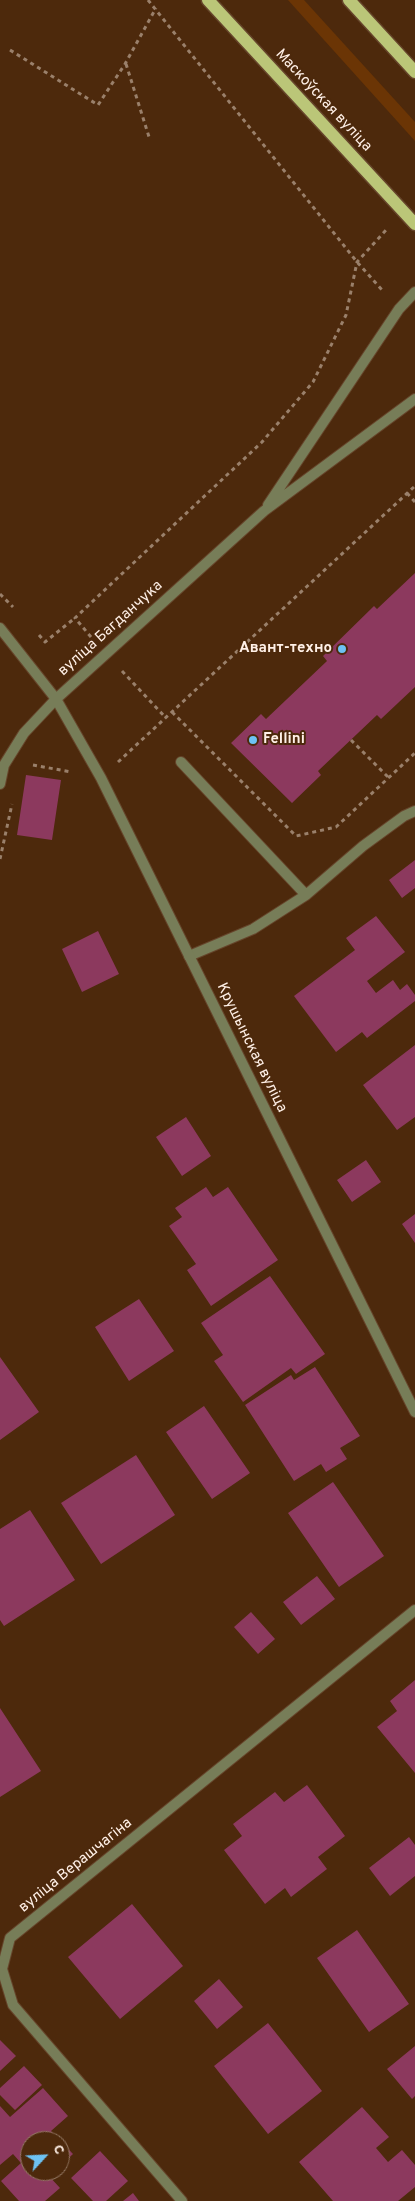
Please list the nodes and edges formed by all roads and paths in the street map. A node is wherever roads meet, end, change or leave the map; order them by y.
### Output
1 (148, 0) edge
2 (208, 0) edge
3 (349, 0) edge
4 (156, 8) junction
5 (10, 50) dead end
6 (126, 64) junction
7 (415, 72) edge
8 (150, 140) dead end
9 (415, 224) edge
10 (357, 262) junction
11 (415, 292) edge
12 (399, 309) junction
13 (415, 399) edge
14 (415, 486) edge
15 (407, 493) junction
16 (415, 502) edge
17 (264, 511) junction
18 (0, 594) edge
19 (20, 614) dead end
20 (75, 618) junction
21 (0, 628) edge
22 (32, 628) dead end
23 (106, 654) junction
24 (56, 699) junction
25 (172, 712) junction
26 (166, 718) junction
27 (351, 740) dead end
28 (415, 753) edge
29 (180, 762) dead end
30 (30, 764) dead end
31 (101, 778) junction
32 (388, 778) junction
33 (0, 784) edge
34 (13, 801) dead end
35 (415, 811) edge
36 (0, 859) edge
37 (306, 895) junction
38 (189, 956) junction
39 (415, 1412) edge
40 (415, 1610) edge
41 (182, 2201) edge

1 - 4 path
2 - 9 main road, Маскоўская вуліца
3 - 7 main road
4 - 6 path
4 - 10 path
5 - 6 path
6 - 8 path
10 - 12 path
10 - 20 path
11 - 12 street, вуліца Багданчука
12 - 17 street, вуліца Багданчука
13 - 17 street, вуліца Багданчука
14 - 15 path
15 - 16 path
15 - 25 path
17 - 23 street, вуліца Багданчука
18 - 19 path
20 - 22 path
20 - 23 path
21 - 24 street, Крушынская вуліца
23 - 24 street, вуліца Багданчука
23 - 26 path
24 - 31 street, Крушынская вуліца
24 - 33 street, вуліца Багданчука
25 - 26 path
25 - 32 path
26 - 31 path
27 - 32 path
28 - 32 path
29 - 37 street
30 - 31 path
31 - 38 street, Крушынская вуліца
34 - 36 path
35 - 37 street
37 - 38 street
38 - 39 street, Крушынская вуліца
40 - 41 street, вуліца Верашчагіна

